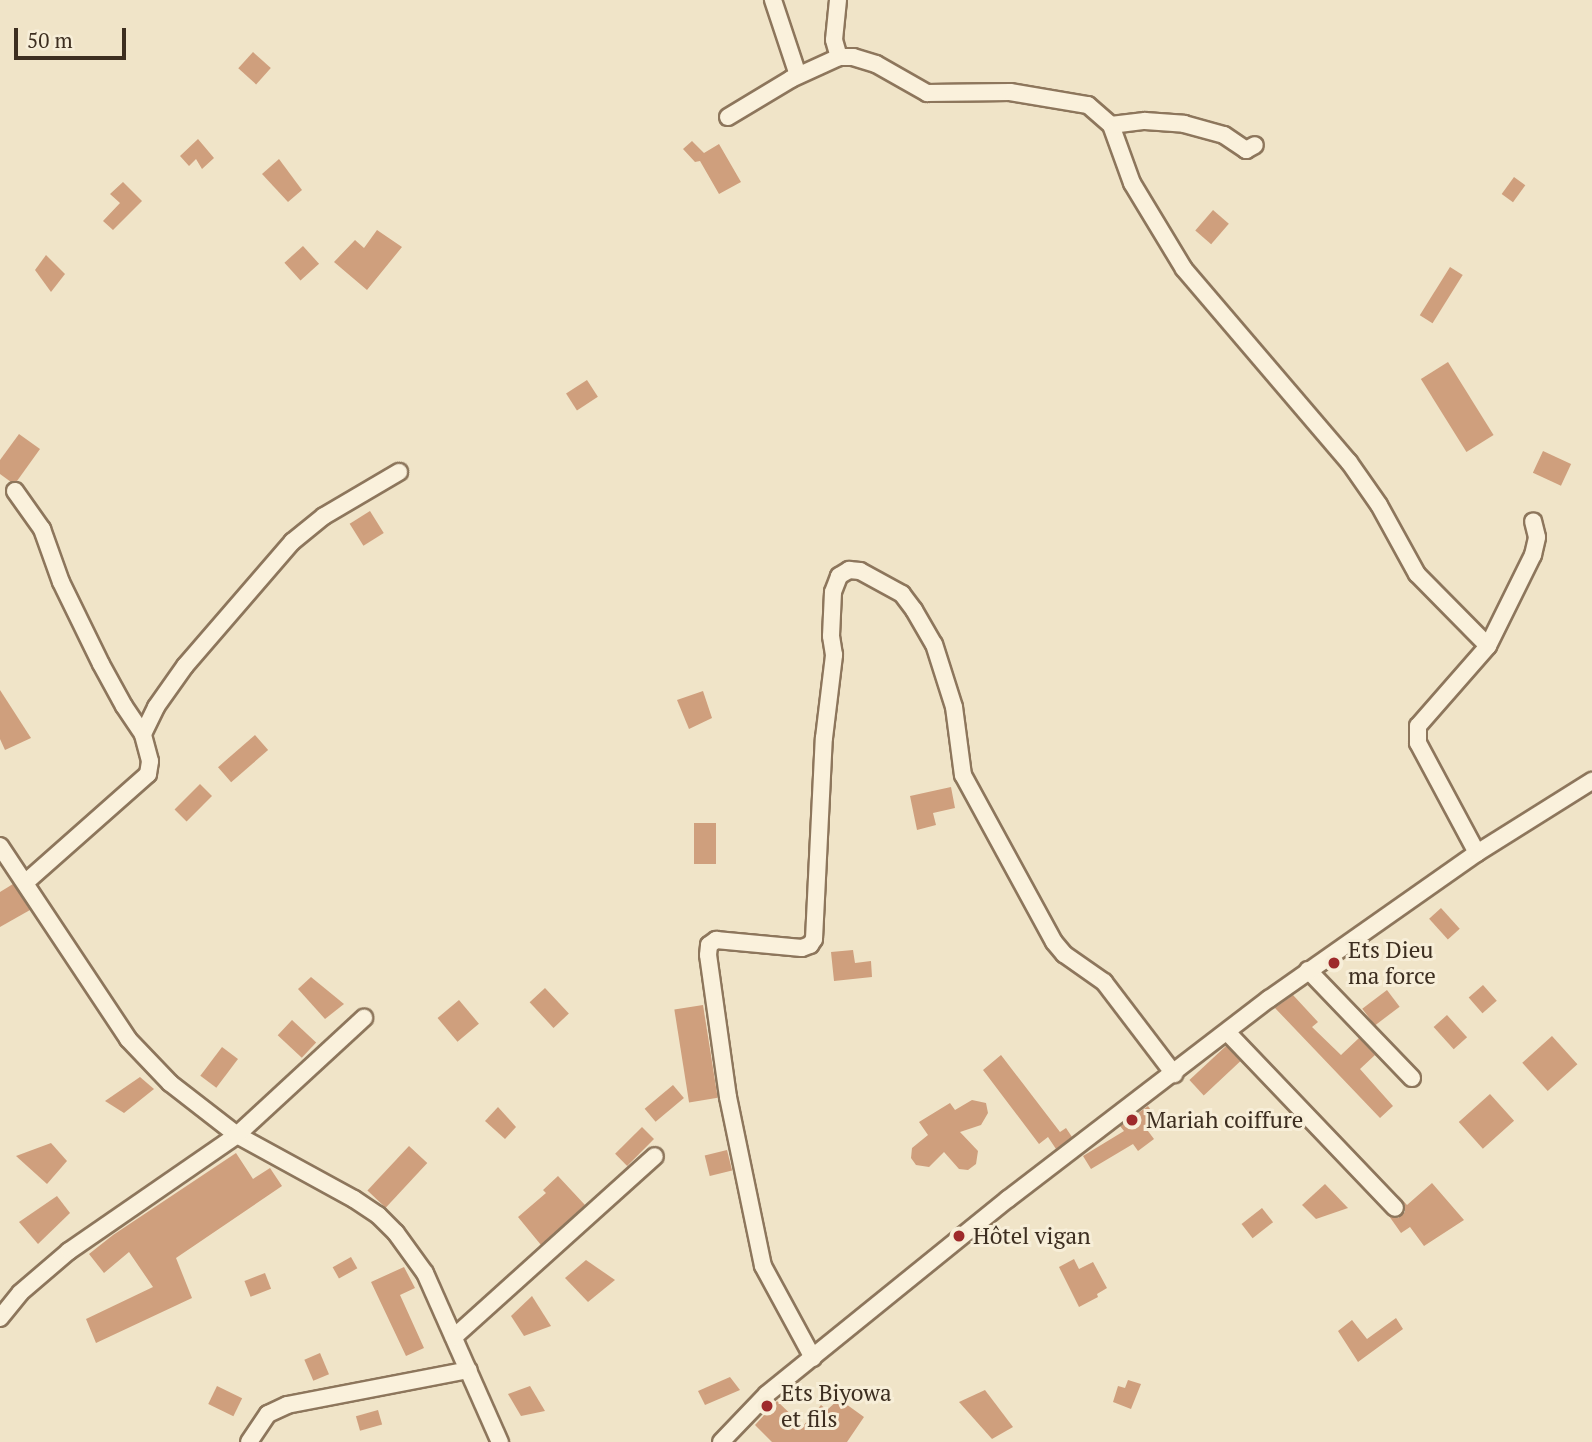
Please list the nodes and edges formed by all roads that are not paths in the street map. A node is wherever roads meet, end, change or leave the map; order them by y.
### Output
1 (773, 0) edge
2 (838, 0) edge
3 (839, 57) junction
4 (798, 75) junction
5 (727, 117) dead end
6 (1111, 125) junction
7 (1255, 145) dead end
8 (399, 472) dead end
9 (15, 491) dead end
10 (1533, 521) dead end
11 (1488, 646) junction
12 (143, 734) junction
13 (1592, 781) edge
14 (0, 846) edge
15 (1477, 853) junction
16 (26, 882) junction
17 (1308, 970) junction
18 (365, 1018) dead end
19 (1227, 1032) junction
20 (1174, 1074) junction
21 (1412, 1078) dead end
22 (237, 1135) junction
23 (655, 1156) dead end
24 (1395, 1208) dead end
25 (0, 1318) edge
26 (454, 1336) junction
27 (813, 1358) junction
28 (469, 1370) junction
29 (249, 1442) edge
30 (500, 1442) edge
31 (721, 1442) edge

1 - 4 street
2 - 3 street
3 - 4 street
3 - 6 street
4 - 5 street
6 - 7 street
6 - 11 street
8 - 12 street
9 - 12 street
10 - 11 street
11 - 15 street
12 - 16 street
13 - 15 street
14 - 16 street
15 - 17 street
16 - 22 street
17 - 19 street
17 - 21 street
18 - 22 street
19 - 20 street
19 - 24 street
20 - 27 street
20 - 27 street
22 - 25 street
22 - 26 street
23 - 26 street
26 - 28 street
27 - 31 street
28 - 29 street
28 - 30 street

